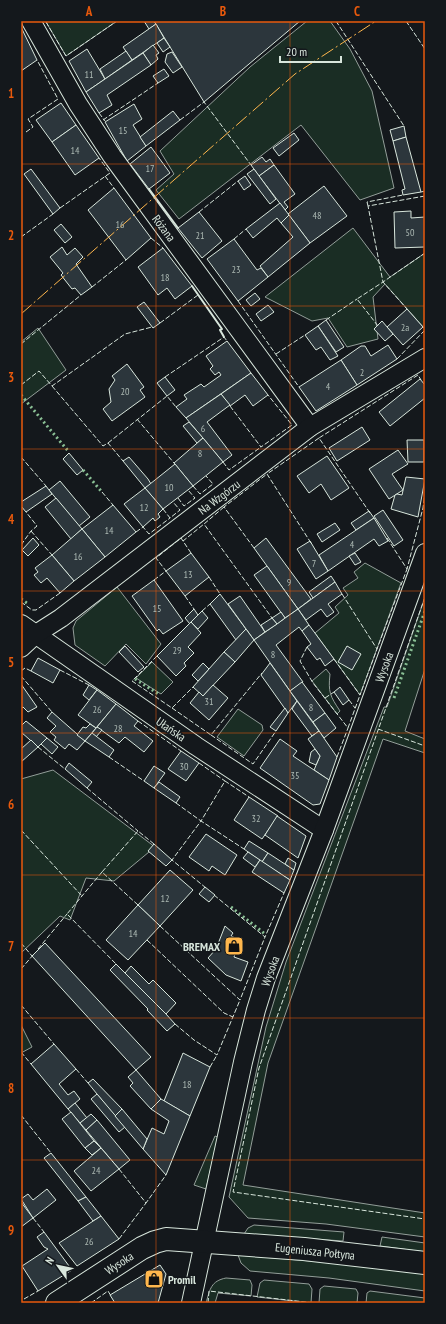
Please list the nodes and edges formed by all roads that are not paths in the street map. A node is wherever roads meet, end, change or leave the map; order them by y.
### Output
1 (31, 21) edge
2 (425, 358) edge
3 (310, 427) junction
4 (425, 553) edge
5 (21, 624) edge
6 (36, 634) junction
7 (21, 648) edge
8 (324, 830) junction
9 (205, 1242) junction
10 (425, 1263) edge
11 (70, 1300) edge
12 (191, 1303) edge

1 - 3 street, Różana
2 - 3 street, Na Wzgórzu
3 - 6 street, Na Wzgórzu
4 - 8 street, Wysoka
5 - 6 street, Ułańska
6 - 7 street, Na Wzgórzu
6 - 8 street, Ułańska
8 - 9 street, Wysoka
9 - 10 street, Eugeniusza Połtyna
9 - 11 street, Wysoka
9 - 12 street

